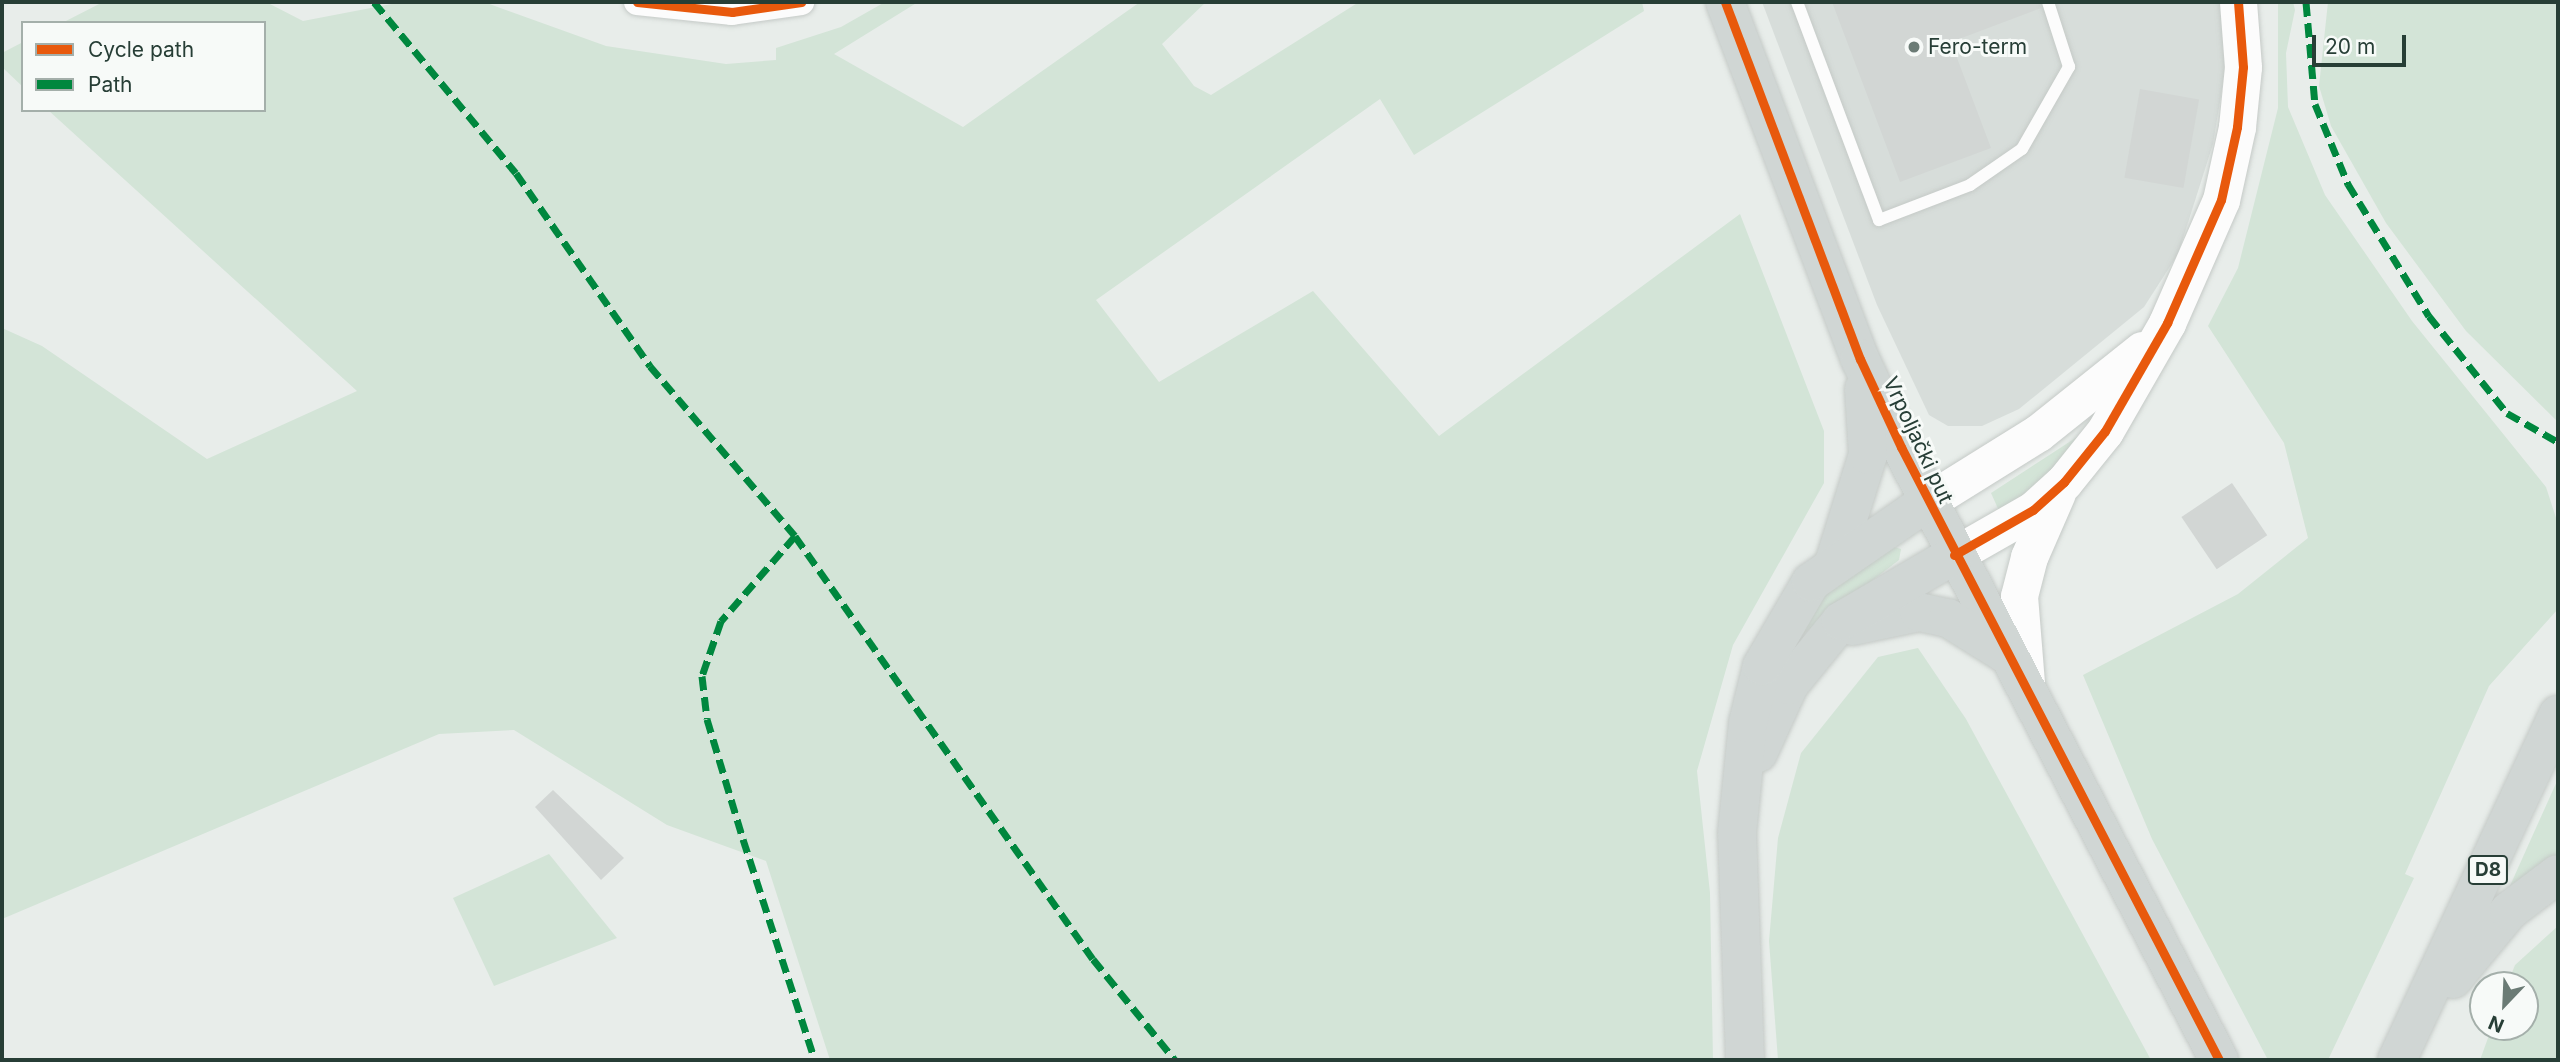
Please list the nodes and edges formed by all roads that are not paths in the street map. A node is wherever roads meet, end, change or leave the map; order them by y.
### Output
1 (637, 2) edge
2 (801, 2) edge
3 (1725, 2) edge
4 (1797, 2) edge
5 (2048, 2) edge
6 (2238, 2) edge
7 (2167, 324) junction
8 (1860, 359) junction
9 (2064, 482) junction
10 (1927, 502) junction
11 (1954, 555) junction
12 (1835, 560) junction
13 (1825, 638) junction
14 (2006, 654) junction
15 (2027, 694) junction
16 (2558, 715) edge
17 (1746, 781) junction
18 (2558, 874) edge
19 (2416, 1024) junction
20 (1745, 1060) edge
21 (2220, 1060) edge
22 (2397, 1060) edge

1 - 2 street
3 - 8 main road, Vrpoljački put
4 - 5 lane
6 - 7 street
7 - 9 street
7 - 10 street
8 - 10 main road, Vrpoljački put
8 - 12 main road
9 - 11 street
9 - 15 street
10 - 11 main road, Vrpoljački put
10 - 12 main road
11 - 13 main road
11 - 14 main road, Vrpoljački put
12 - 17 main road
13 - 14 main road
13 - 17 main road
14 - 15 main road, Vrpoljački put
15 - 21 main road, Vrpoljački put
16 - 19 main road, D8
17 - 20 main road
18 - 19 main road
19 - 22 main road, D8

